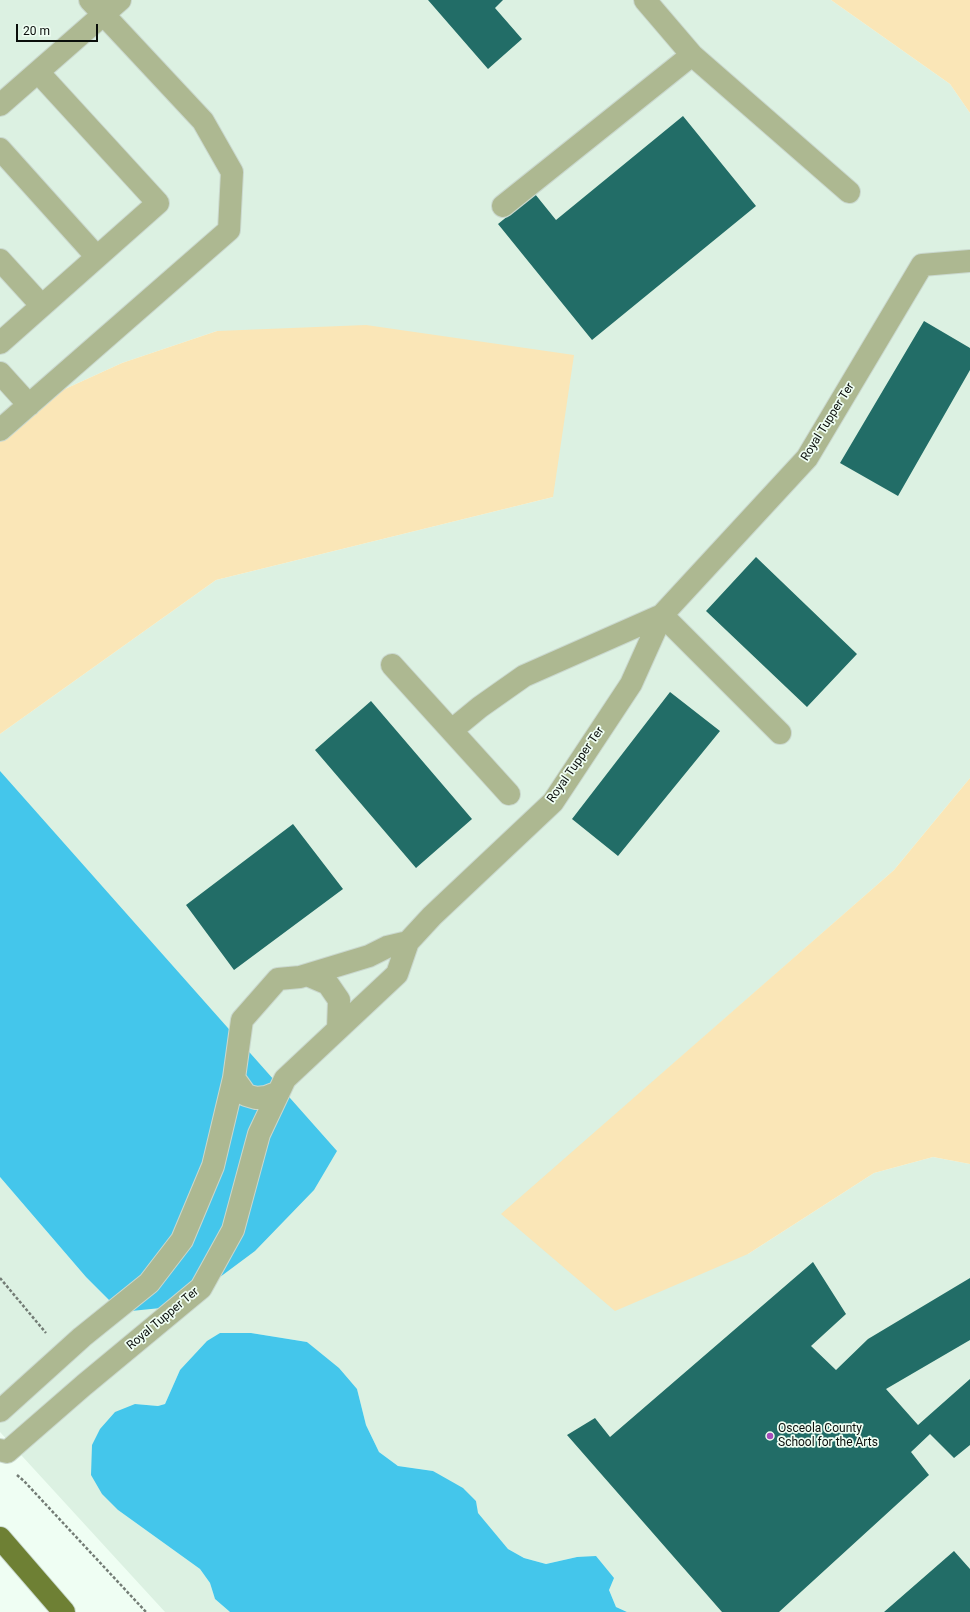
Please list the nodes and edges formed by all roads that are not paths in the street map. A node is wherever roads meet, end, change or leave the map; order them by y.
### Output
1 (120, 0) edge
2 (645, 0) edge
3 (97, 7) edge
4 (692, 55) junction
5 (38, 72) junction
6 (0, 105) edge
7 (0, 149) edge
8 (849, 192) dead end
9 (503, 206) dead end
10 (97, 257) junction
11 (0, 260) edge
12 (970, 260) edge
13 (42, 306) junction
14 (0, 343) edge
15 (0, 373) edge
16 (29, 405) junction
17 (0, 430) edge
18 (662, 615) junction
19 (392, 666) dead end
20 (452, 730) junction
21 (780, 733) dead end
22 (509, 794) dead end
23 (408, 942) junction
24 (307, 975) junction
25 (338, 1029) junction
26 (234, 1078) junction
27 (279, 1092) junction
28 (0, 1411) edge
29 (0, 1450) edge
30 (0, 1538) edge
31 (64, 1612) edge

1 - 3 street
2 - 4 street
3 - 5 street
3 - 16 street
4 - 8 street
4 - 9 street
5 - 6 street
5 - 10 street
7 - 10 street
10 - 13 street
11 - 13 street
12 - 18 street, Royal Tupper Ter
13 - 14 street
15 - 16 street
16 - 17 street
18 - 20 street, Royal Tupper Ter
18 - 21 street
18 - 23 street, Royal Tupper Ter
19 - 20 street
20 - 22 street
23 - 24 street
23 - 25 street, Royal Tupper Ter
24 - 25 street
24 - 26 street
25 - 27 street, Royal Tupper Ter
26 - 27 street
26 - 28 street
27 - 29 street, Royal Tupper Ter
30 - 31 main road

